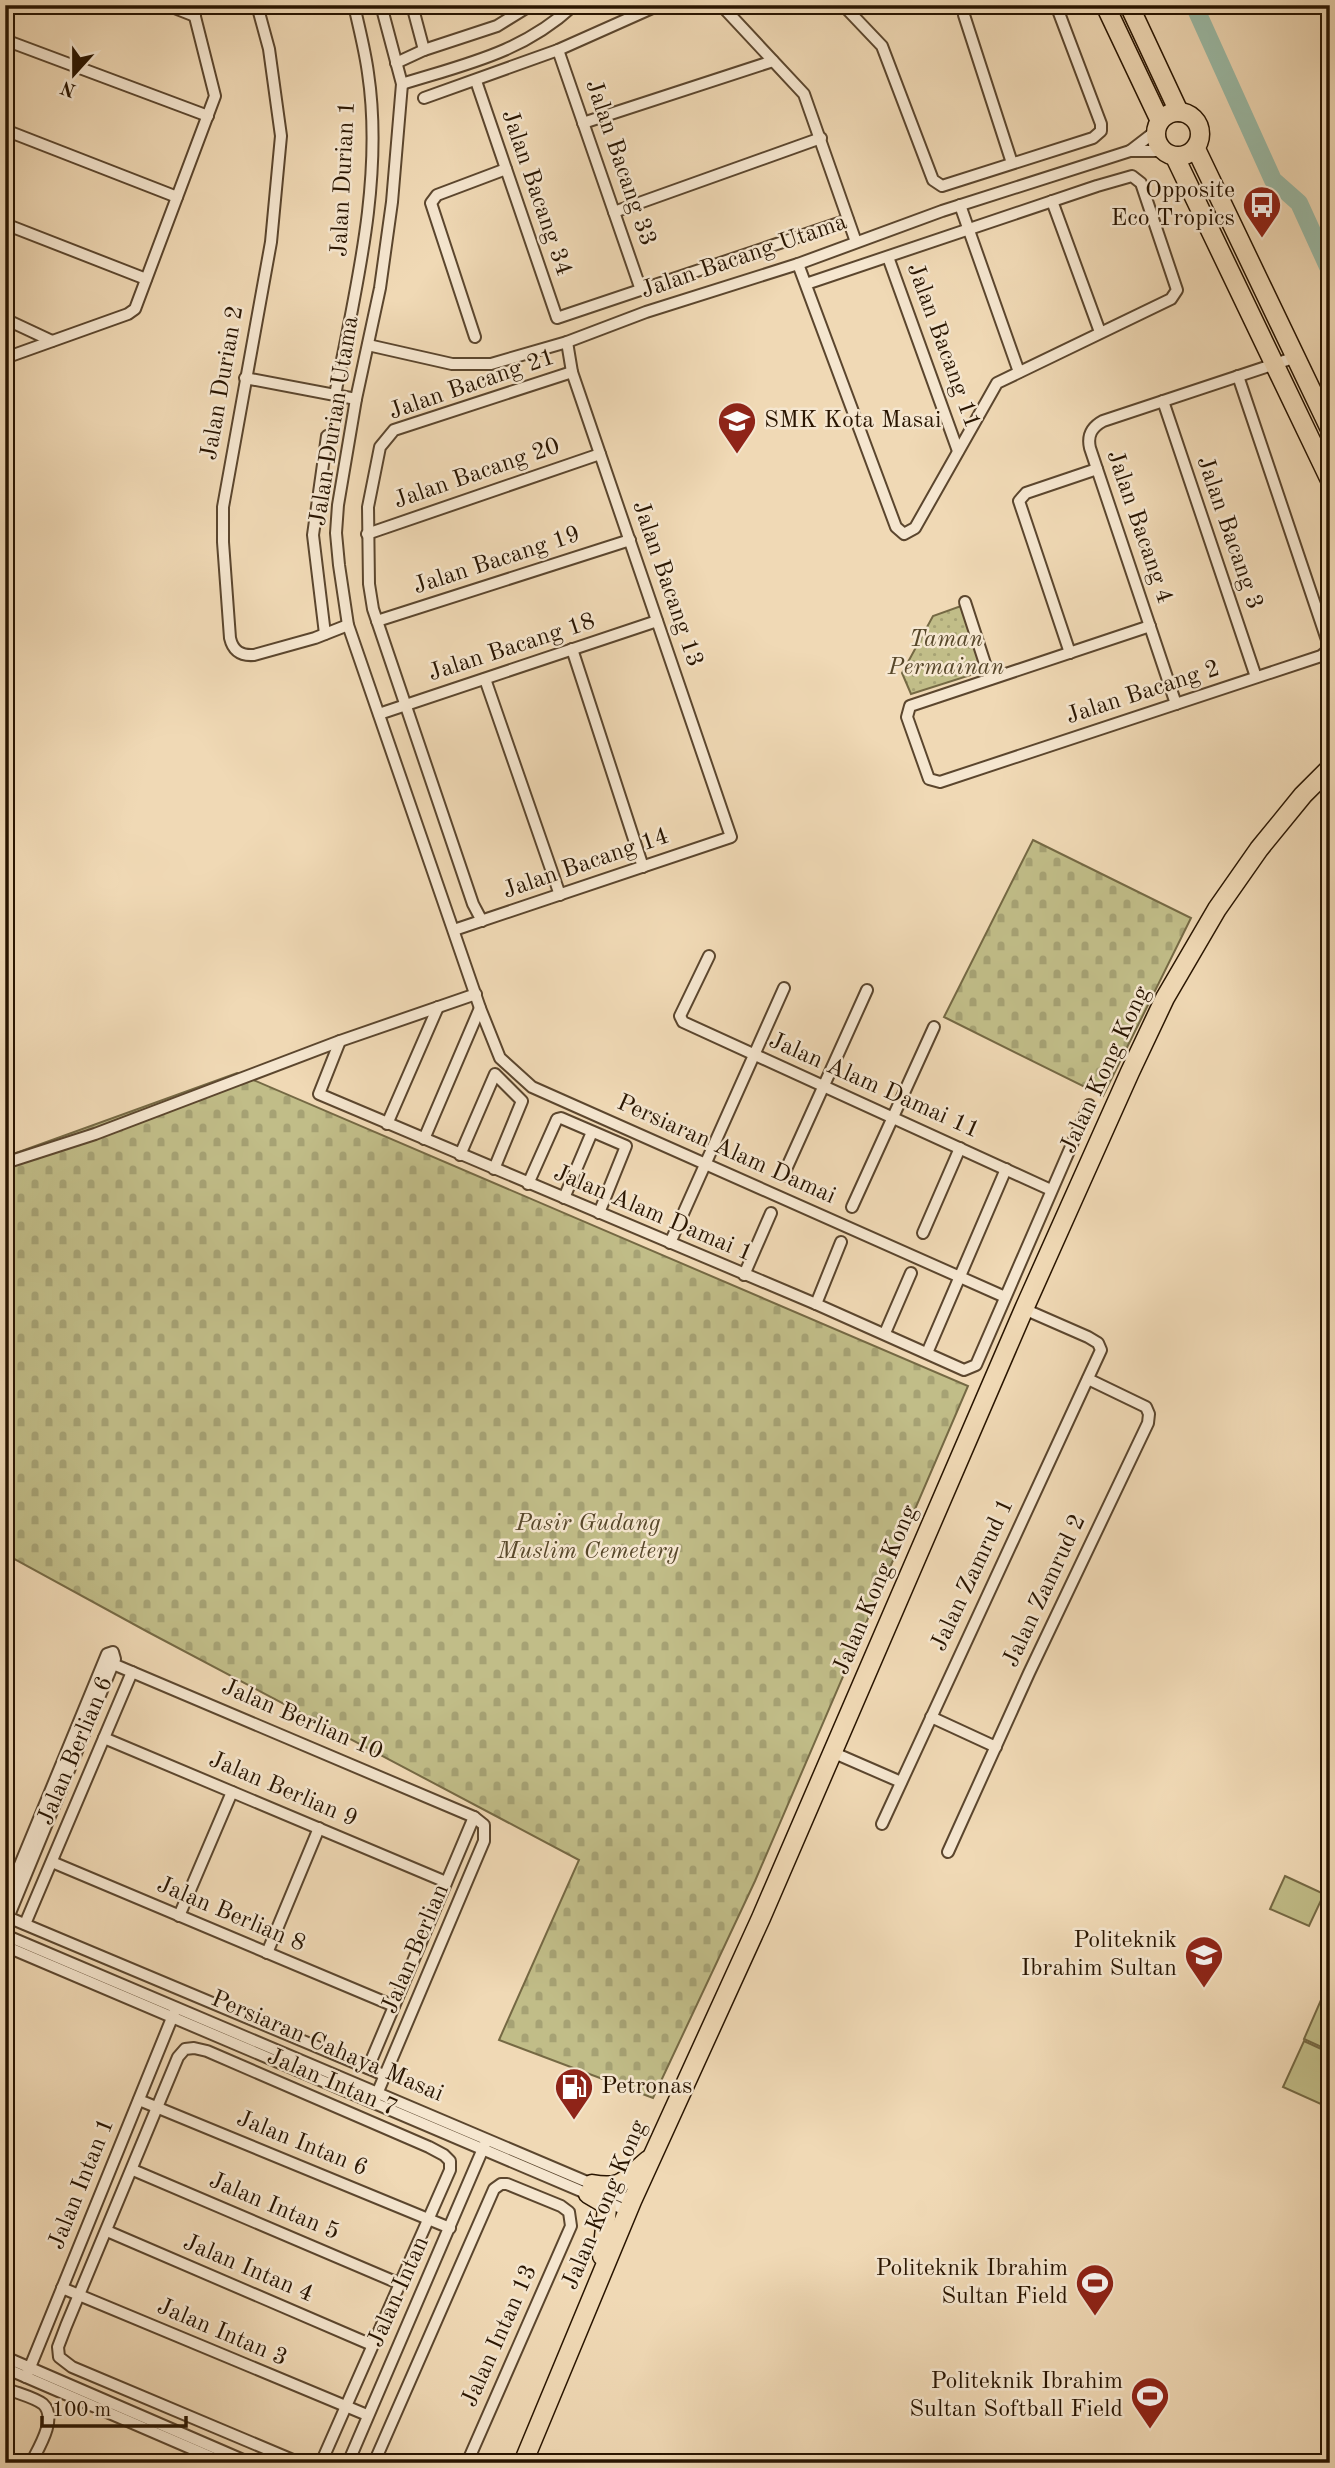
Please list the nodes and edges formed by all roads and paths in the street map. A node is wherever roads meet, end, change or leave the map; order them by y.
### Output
1 (167, 5) edge
2 (257, 5) edge
3 (354, 5) edge
4 (381, 5) edge
5 (412, 5) edge
6 (531, 5) edge
7 (574, 5) edge
8 (659, 5) edge
9 (720, 5) edge
10 (843, 5) edge
11 (966, 5) edge
12 (1056, 5) edge
13 (1105, 5) edge
14 (1129, 5) edge
15 (193, 11) edge
16 (5, 40) edge
17 (424, 50) junction
18 (558, 50) junction
19 (773, 61) junction
20 (396, 63) junction
21 (476, 81) junction
22 (402, 84) junction
23 (424, 98) dead end
24 (1179, 112) junction
25 (208, 116) junction
26 (583, 123) junction
27 (1158, 126) junction
28 (5, 130) edge
29 (821, 138) junction
30 (1196, 149) junction
31 (1130, 150) junction
32 (1169, 154) junction
33 (1012, 163) junction
34 (506, 169) junction
35 (177, 197) junction
36 (1052, 201) junction
37 (961, 205) junction
38 (614, 212) junction
39 (848, 220) junction
40 (5, 224) edge
41 (969, 230) junction
42 (856, 242) junction
43 (888, 257) junction
44 (798, 264) junction
45 (146, 279) junction
46 (806, 284) junction
47 (641, 290) junction
48 (5, 319) edge
49 (1100, 332) junction
50 (475, 338) dead end
51 (52, 341) junction
52 (567, 342) junction
53 (368, 345) junction
54 (1296, 357) junction
55 (5, 358) edge
56 (1275, 364) junction
57 (572, 372) junction
58 (1019, 372) junction
59 (1238, 376) junction
60 (245, 378) junction
61 (335, 396) junction
62 (356, 400) junction
63 (1163, 401) junction
64 (1330, 429) edge
65 (327, 436) dead end
66 (958, 451) junction
67 (600, 454) junction
68 (1097, 469) junction
69 (1330, 480) edge
70 (368, 534) junction
71 (630, 540) junction
72 (965, 603) dead end
73 (377, 621) junction
74 (657, 621) junction
75 (348, 625) junction
76 (1150, 626) junction
77 (325, 634) junction
78 (572, 649) junction
79 (1070, 653) junction
80 (1256, 677) junction
81 (485, 678) junction
82 (990, 679) junction
83 (1176, 704) junction
84 (405, 705) junction
85 (379, 714) junction
86 (1330, 768) edge
87 (731, 837) joint
88 (643, 867) junction
89 (560, 895) junction
90 (482, 920) junction
91 (454, 930) junction
92 (709, 956) dead end
93 (784, 988) dead end
94 (867, 990) dead end
95 (476, 994) junction
96 (438, 1007) junction
97 (480, 1007) junction
98 (934, 1027) dead end
99 (340, 1041) junction
100 (753, 1054) junction
101 (824, 1085) junction
102 (1088, 1105) dead end
103 (893, 1117) junction
104 (387, 1124) junction
105 (592, 1132) junction
106 (424, 1139) junction
107 (960, 1148) junction
108 (460, 1155) junction
109 (5, 1163) edge
110 (705, 1164) junction
111 (494, 1169) junction
112 (1006, 1169) junction
113 (783, 1176) dead end
114 (528, 1184) junction
115 (1051, 1190) junction
116 (564, 1198) junction
117 (852, 1207) dead end
118 (598, 1213) junction
119 (771, 1213) dead end
120 (923, 1233) dead end
121 (841, 1242) dead end
122 (670, 1243) junction
123 (911, 1273) dead end
124 (744, 1275) junction
125 (960, 1276) junction
126 (1005, 1297) junction
127 (816, 1304) junction
128 (1024, 1309) junction
129 (885, 1333) junction
130 (926, 1353) junction
131 (1088, 1379) junction
132 (113, 1664) junction
133 (132, 1672) junction
134 (930, 1717) junction
135 (104, 1738) junction
136 (996, 1747) junction
137 (832, 1752) junction
138 (901, 1782) junction
139 (232, 1791) junction
140 (474, 1816) junction
141 (882, 1824) dead end
142 (319, 1828) junction
143 (948, 1852) dead end
144 (52, 1862) junction
145 (446, 1882) junction
146 (5, 1901) edge
147 (179, 1916) junction
148 (6, 1919) edge
149 (26, 1924) junction
150 (5, 1935) edge
151 (5, 1946) edge
152 (267, 1953) junction
153 (394, 2006) junction
154 (174, 2012) junction
155 (194, 2048) joint
156 (368, 2068) junction
157 (384, 2075) junction
158 (376, 2096) junction
159 (139, 2100) junction
160 (159, 2108) junction
161 (485, 2143) junction
162 (651, 2158) junction
163 (133, 2169) junction
164 (545, 2175) junction
165 (590, 2189) junction
166 (537, 2195) junction
167 (630, 2206) junction
168 (427, 2219) junction
169 (450, 2228) junction
170 (107, 2231) junction
171 (398, 2283) junction
172 (598, 2283) junction
173 (62, 2288) junction
174 (80, 2296) junction
175 (416, 2308) junction
176 (438, 2319) junction
177 (372, 2345) junction
178 (5, 2357) edge
179 (5, 2368) edge
180 (28, 2372) junction
181 (5, 2388) edge
182 (345, 2407) junction
183 (367, 2415) junction
184 (31, 2463) edge
185 (225, 2463) edge
186 (250, 2463) edge
187 (300, 2463) edge
188 (321, 2463) edge
189 (348, 2463) edge
190 (374, 2463) edge
191 (467, 2463) edge
192 (523, 2463) edge

1 - 15 street
2 - 60 street, Jalan Durian 2
3 - 61 street, Jalan Durian 1
4 - 20 street, Jalan Durian Utama
5 - 17 street
6 - 17 street
7 - 22 street
8 - 18 street
9 - 19 street
10 - 33 street
11 - 33 street
12 - 33 street
13 - 27 main road
14 - 24 main road
15 - 25 street
16 - 25 street
17 - 20 street
18 - 21 street
18 - 26 street, Jalan Bacang 33
19 - 26 street
19 - 29 street
20 - 22 street, Jalan Durian Utama
21 - 23 street
21 - 34 street, Jalan Bacang 34
22 - 53 street, Jalan Durian Utama
24 - 27 main road
24 - 30 main road
25 - 35 street
26 - 38 street, Jalan Bacang 33
27 - 31 street, Jalan Bacang Utama
27 - 32 main road
28 - 35 street
29 - 38 street
29 - 39 street
30 - 32 main road
30 - 54 main road
31 - 32 street, Jalan Bacang Utama
31 - 37 street, Jalan Bacang Utama
32 - 56 main road
34 - 47 street, Jalan Bacang 34
34 - 50 street
35 - 45 street
36 - 41 street
36 - 49 street
36 - 49 street
37 - 41 street
37 - 42 street, Jalan Bacang Utama
38 - 47 street, Jalan Bacang 33
39 - 42 street
39 - 47 street
40 - 45 street
41 - 43 street
41 - 58 street
42 - 44 street, Jalan Bacang Utama
43 - 46 street
43 - 66 street, Jalan Bacang 11
44 - 46 street
44 - 52 street, Jalan Bacang Utama
45 - 51 street
46 - 66 street
48 - 51 street
49 - 58 street
51 - 55 street
52 - 53 street, Jalan Bacang Utama
52 - 57 street, Jalan Bacang 13
53 - 62 street, Jalan Durian Utama
54 - 56 street, Jalan Bacang 4
54 - 64 main road
56 - 59 street, Jalan Bacang 4
56 - 69 main road
57 - 67 street, Jalan Bacang 13
57 - 70 street, Jalan Bacang 21
58 - 66 street
59 - 63 street, Jalan Bacang 4
59 - 80 street, Jalan Bacang 2
60 - 61 street
60 - 77 street, Jalan Durian 2
61 - 62 street
62 - 75 street, Jalan Durian Utama
63 - 68 street, Jalan Bacang 4
63 - 80 street, Jalan Bacang 3
65 - 77 street
67 - 70 street, Jalan Bacang 20
67 - 71 street, Jalan Bacang 13
68 - 76 street, Jalan Bacang 4
68 - 79 street
70 - 73 street
71 - 73 street, Jalan Bacang 19
71 - 74 street, Jalan Bacang 13
72 - 82 street
73 - 84 street
74 - 78 street, Jalan Bacang 18
74 - 87 street, Jalan Bacang 13
75 - 77 street, Jalan Durian 2
75 - 85 street, Jalan Durian Utama
76 - 79 street
76 - 83 street, Jalan Bacang 4
78 - 81 street, Jalan Bacang 18
78 - 88 street
79 - 82 street
80 - 83 street, Jalan Bacang 2
81 - 84 street, Jalan Bacang 18
81 - 89 street
82 - 83 street, Jalan Bacang 2
84 - 85 street, Jalan Bacang 18
84 - 90 street
85 - 91 street, Jalan Durian Utama
86 - 128 main road, Jalan Kong Kong
87 - 88 street, Jalan Bacang 14
88 - 89 street, Jalan Bacang 14
89 - 90 street, Jalan Bacang 14
90 - 91 street, Jalan Bacang 14
91 - 95 street, Jalan Durian Utama
92 - 100 street, Jalan Alam Damai 11
93 - 100 street
94 - 101 street
95 - 96 street
95 - 97 street, Persiaran Alam Damai
96 - 99 street
96 - 104 street
97 - 106 street
97 - 110 street, Persiaran Alam Damai
98 - 103 street
99 - 104 street, Jalan Alam Damai 1
99 - 109 street
100 - 101 street, Jalan Alam Damai 11
100 - 110 street
101 - 103 street, Jalan Alam Damai 11
101 - 113 street
102 - 115 street
103 - 107 street, Jalan Alam Damai 11
103 - 117 street
104 - 106 street, Jalan Alam Damai 1
105 - 114 street
105 - 116 street
105 - 118 street
106 - 108 street, Jalan Alam Damai 1
107 - 112 street, Jalan Alam Damai 11
107 - 120 street
108 - 111 street, Jalan Alam Damai 1
108 - 111 street
110 - 122 street
110 - 125 street, Persiaran Alam Damai
111 - 114 street, Jalan Alam Damai 1
112 - 115 street, Jalan Alam Damai 11
112 - 125 street
114 - 116 street, Jalan Alam Damai 1
115 - 126 street
116 - 118 street, Jalan Alam Damai 1
118 - 122 street, Jalan Alam Damai 1
119 - 124 street
121 - 127 street
122 - 124 street, Jalan Alam Damai 1
123 - 129 street
124 - 127 street, Jalan Alam Damai 1
125 - 126 street, Persiaran Alam Damai
125 - 130 street
126 - 130 street, Jalan Alam Damai 1
127 - 129 street, Jalan Alam Damai 1
128 - 131 street, Jalan Zamrud 1
128 - 137 main road, Jalan Kong Kong
129 - 130 street, Jalan Alam Damai 1
131 - 134 street, Jalan Zamrud 1
131 - 136 street, Jalan Zamrud 2
132 - 133 street, Jalan Berlian 10
132 - 146 street
132 - 148 street
133 - 135 street, Jalan Berlian 6
133 - 140 street, Jalan Berlian 10
134 - 136 street
134 - 138 street, Jalan Zamrud 1
135 - 139 street, Jalan Berlian 9
135 - 144 street, Jalan Berlian 6
136 - 143 street, Jalan Zamrud 2
137 - 138 street
137 - 162 main road, Jalan Kong Kong
138 - 141 street, Jalan Zamrud 1
139 - 142 street, Jalan Berlian 9
139 - 147 street
140 - 145 street
140 - 157 street, Jalan Berlian
142 - 145 street, Jalan Berlian 9
142 - 152 street
144 - 147 street, Jalan Berlian 8
144 - 149 street, Jalan Berlian 6
145 - 153 street
147 - 152 street, Jalan Berlian 8
148 - 149 street
149 - 156 street
150 - 154 street, Persiaran Cahaya Masai
151 - 154 street, Persiaran Cahaya Masai
152 - 153 street, Jalan Berlian 8
153 - 156 street
154 - 158 street, Persiaran Cahaya Masai
154 - 159 street, Jalan Intan 1
155 - 160 street, Jalan Intan 1
155 - 168 street, Jalan Intan 7
156 - 157 street
157 - 158 street, Jalan Berlian
158 - 161 street, Persiaran Cahaya Masai
159 - 160 street, Jalan Intan 6
159 - 173 street, Jalan Intan 1
160 - 163 street, Jalan Intan 1
160 - 168 street, Jalan Intan 6
161 - 164 street, Persiaran Cahaya Masai
161 - 165 street, Persiaran Cahaya Masai
161 - 169 street, Jalan Intan
162 - 165 main road
162 - 167 main road, Jalan Kong Kong
163 - 170 street, Jalan Intan 1
163 - 171 street, Jalan Intan 5
164 - 165 street, Persiaran Cahaya Masai
164 - 166 street
165 - 167 street, Persiaran Cahaya Masai
165 - 172 main road
166 - 176 street
166 - 191 street, Jalan Intan 13
167 - 172 main road, Jalan Kong Kong
168 - 169 street, Jalan Intan 6
168 - 171 street
169 - 175 street, Jalan Intan
170 - 174 street, Jalan Intan 1
170 - 177 street, Jalan Intan 4
171 - 177 street
172 - 192 main road, Jalan Kong Kong
173 - 174 street, Jalan Intan 3
173 - 180 street, Jalan Intan 1
174 - 182 street, Jalan Intan 3
174 - 187 street, Jalan Intan 1
175 - 176 street
175 - 183 street, Jalan Intan
176 - 190 street
177 - 182 street
178 - 180 street
179 - 180 street
180 - 185 street
180 - 186 street
181 - 184 street
182 - 183 street, Jalan Intan 3
182 - 188 street
183 - 189 street, Jalan Intan

